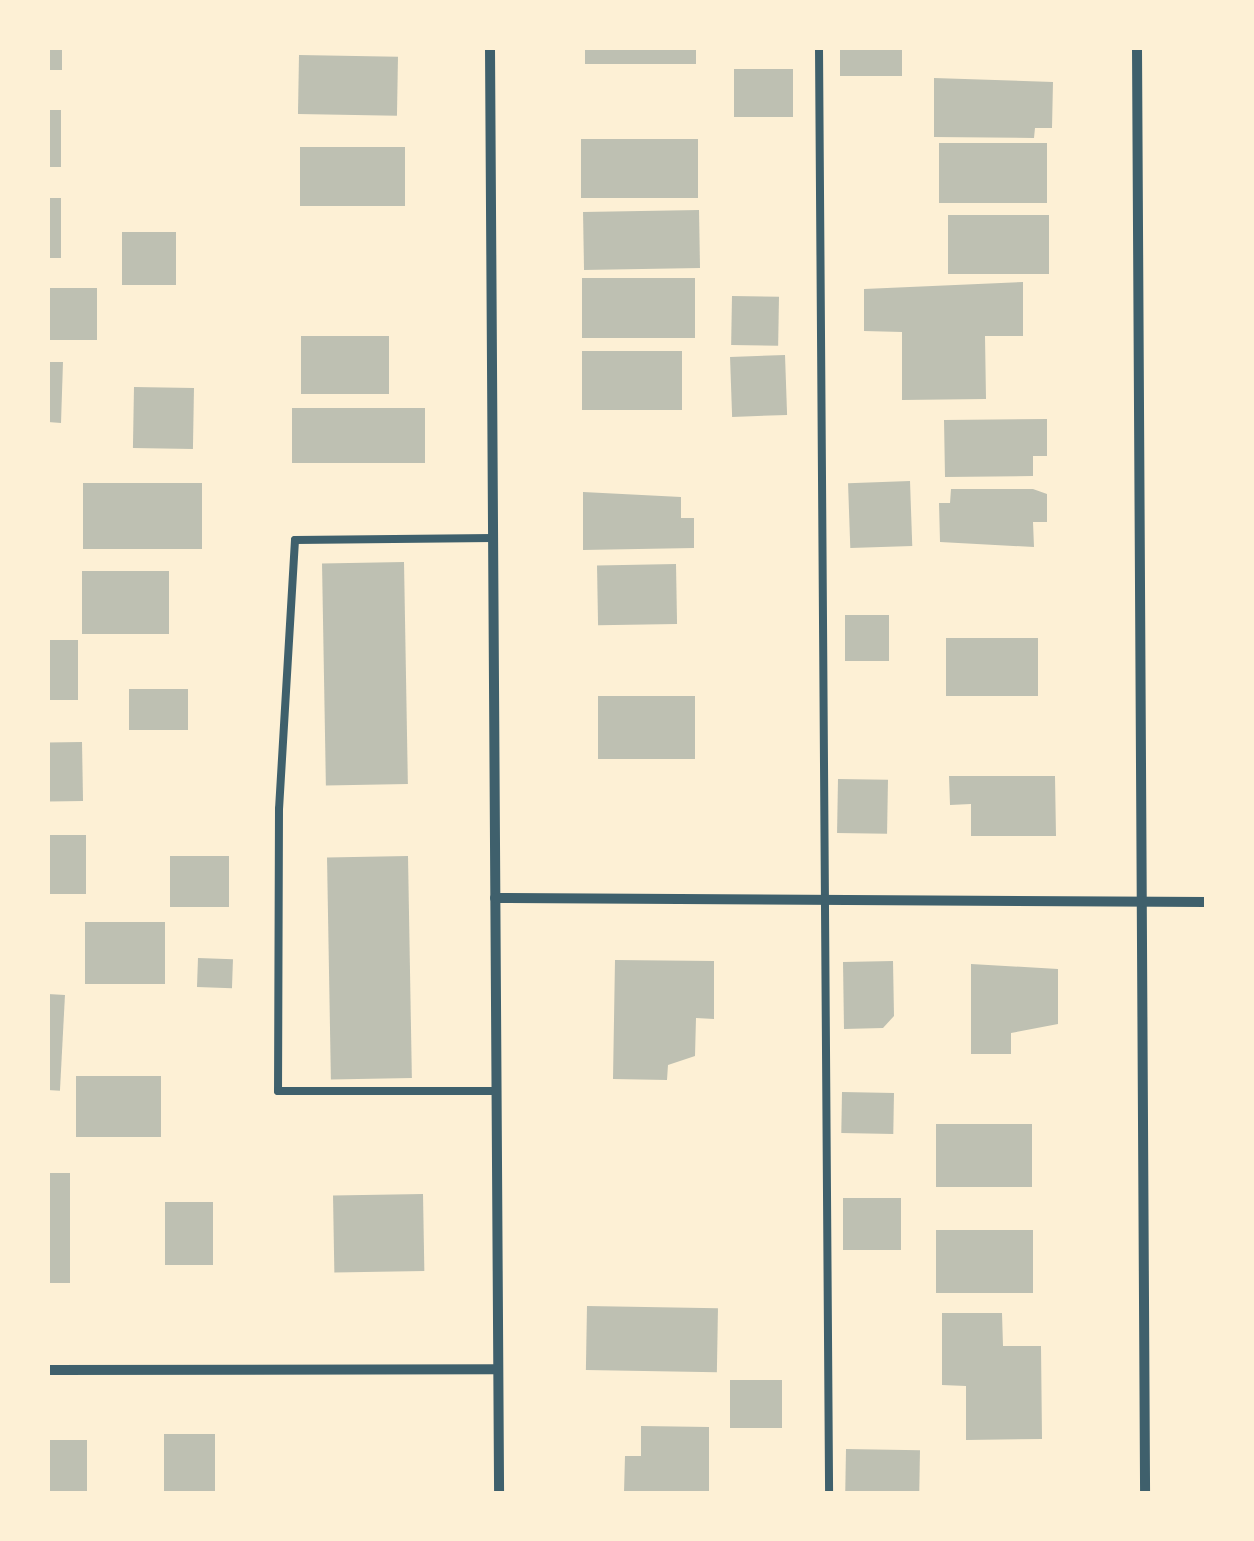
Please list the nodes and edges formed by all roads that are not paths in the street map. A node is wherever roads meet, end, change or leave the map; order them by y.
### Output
1 (490, 48) edge
2 (818, 48) edge
3 (1137, 48) edge
4 (493, 538) junction
5 (495, 898) junction
6 (822, 899) junction
7 (1140, 901) junction
8 (1206, 902) edge
9 (496, 1091) junction
10 (498, 1369) junction
11 (48, 1370) edge
12 (499, 1494) edge
13 (828, 1494) edge
14 (1145, 1494) edge

1 - 4 street
2 - 6 lane
3 - 7 street
4 - 5 street
4 - 9 lane
5 - 6 street
5 - 9 street
6 - 7 street
6 - 13 lane
7 - 8 street
7 - 14 street
9 - 10 street
10 - 11 street
10 - 12 street

